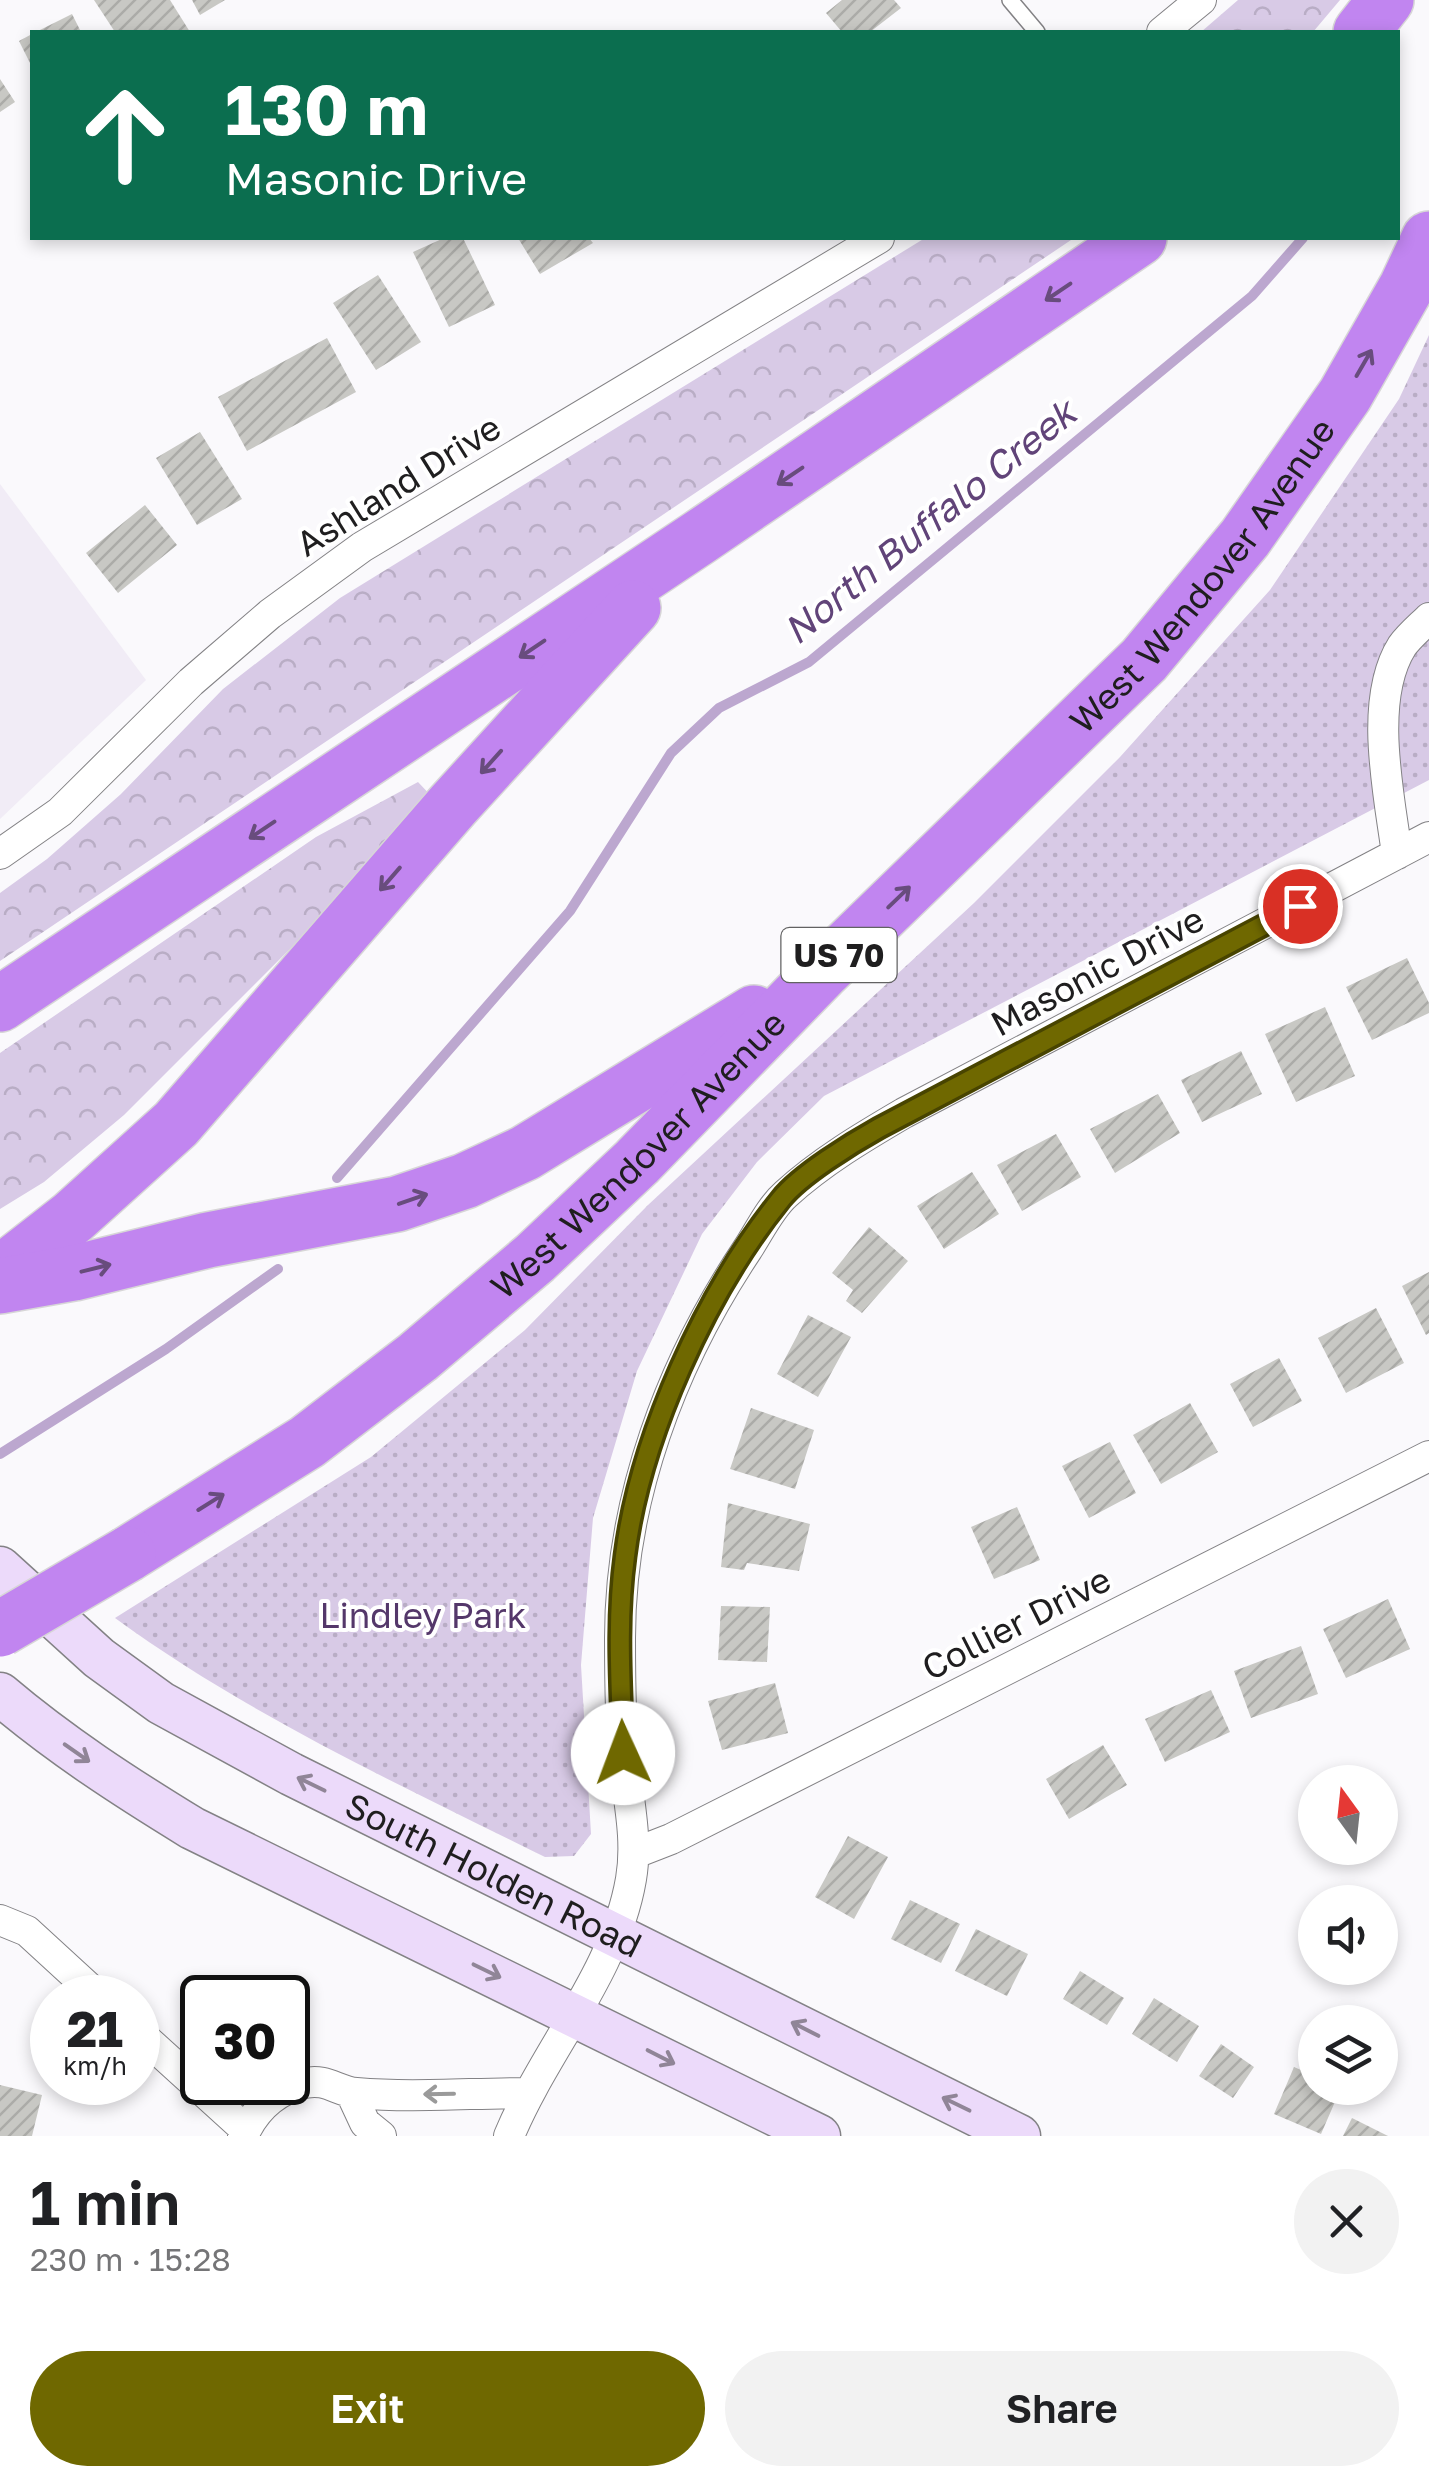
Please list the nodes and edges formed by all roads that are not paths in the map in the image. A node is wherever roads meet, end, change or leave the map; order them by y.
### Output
1 (1010, 0) edge
2 (1201, 0) edge
3 (1386, 0) edge
4 (1035, 30) edge
5 (1164, 30) edge
6 (1363, 30) edge
7 (1429, 239) edge
8 (876, 240) edge
9 (1136, 240) edge
10 (700, 537) junction
11 (1429, 618) edge
12 (1429, 837) edge
13 (0, 854) edge
14 (1397, 854) junction
15 (821, 973) junction
16 (0, 1004) edge
17 (0, 1274) edge
18 (0, 1286) edge
19 (1429, 1456) edge
20 (0, 1568) edge
21 (0, 1629) edge
22 (0, 1694) edge
23 (635, 1853) junction
24 (0, 1920) edge
25 (618, 1935) junction
26 (75, 1975) edge
27 (574, 2014) junction
28 (160, 2053) edge
29 (351, 2093) junction
30 (526, 2093) junction
31 (397, 2094) junction
32 (245, 2133) edge
33 (381, 2136) edge
34 (392, 2136) edge
35 (509, 2136) edge
36 (818, 2136) edge
37 (1020, 2136) edge

1 - 4 lane
2 - 5 street
3 - 6 highway
15 -> 7 highway, West Wendover Avenue / US 70
8 - 13 street, Ashland Drive
9 -> 10 highway
10 -> 16 highway
10 -> 17 highway
11 - 14 street
12 - 14 street, Masonic Drive
14 - 23 street, Masonic Drive
18 -> 15 highway
21 -> 15 highway, West Wendover Avenue / US 70, bridge
19 - 23 street, Collier Drive
25 -> 20 main road, South Holden Road
22 -> 27 main road
23 - 25 street, Masonic Drive
24 - 26 street
25 - 27 street, Masonic Drive
37 -> 25 main road, South Holden Road
27 - 30 street, Masonic Drive
27 -> 36 main road
28 - 32 street
29 - 31 street
29 - 32 street
29 - 33 street
30 -> 31 street
30 - 35 street, Masonic Drive
31 - 34 street

